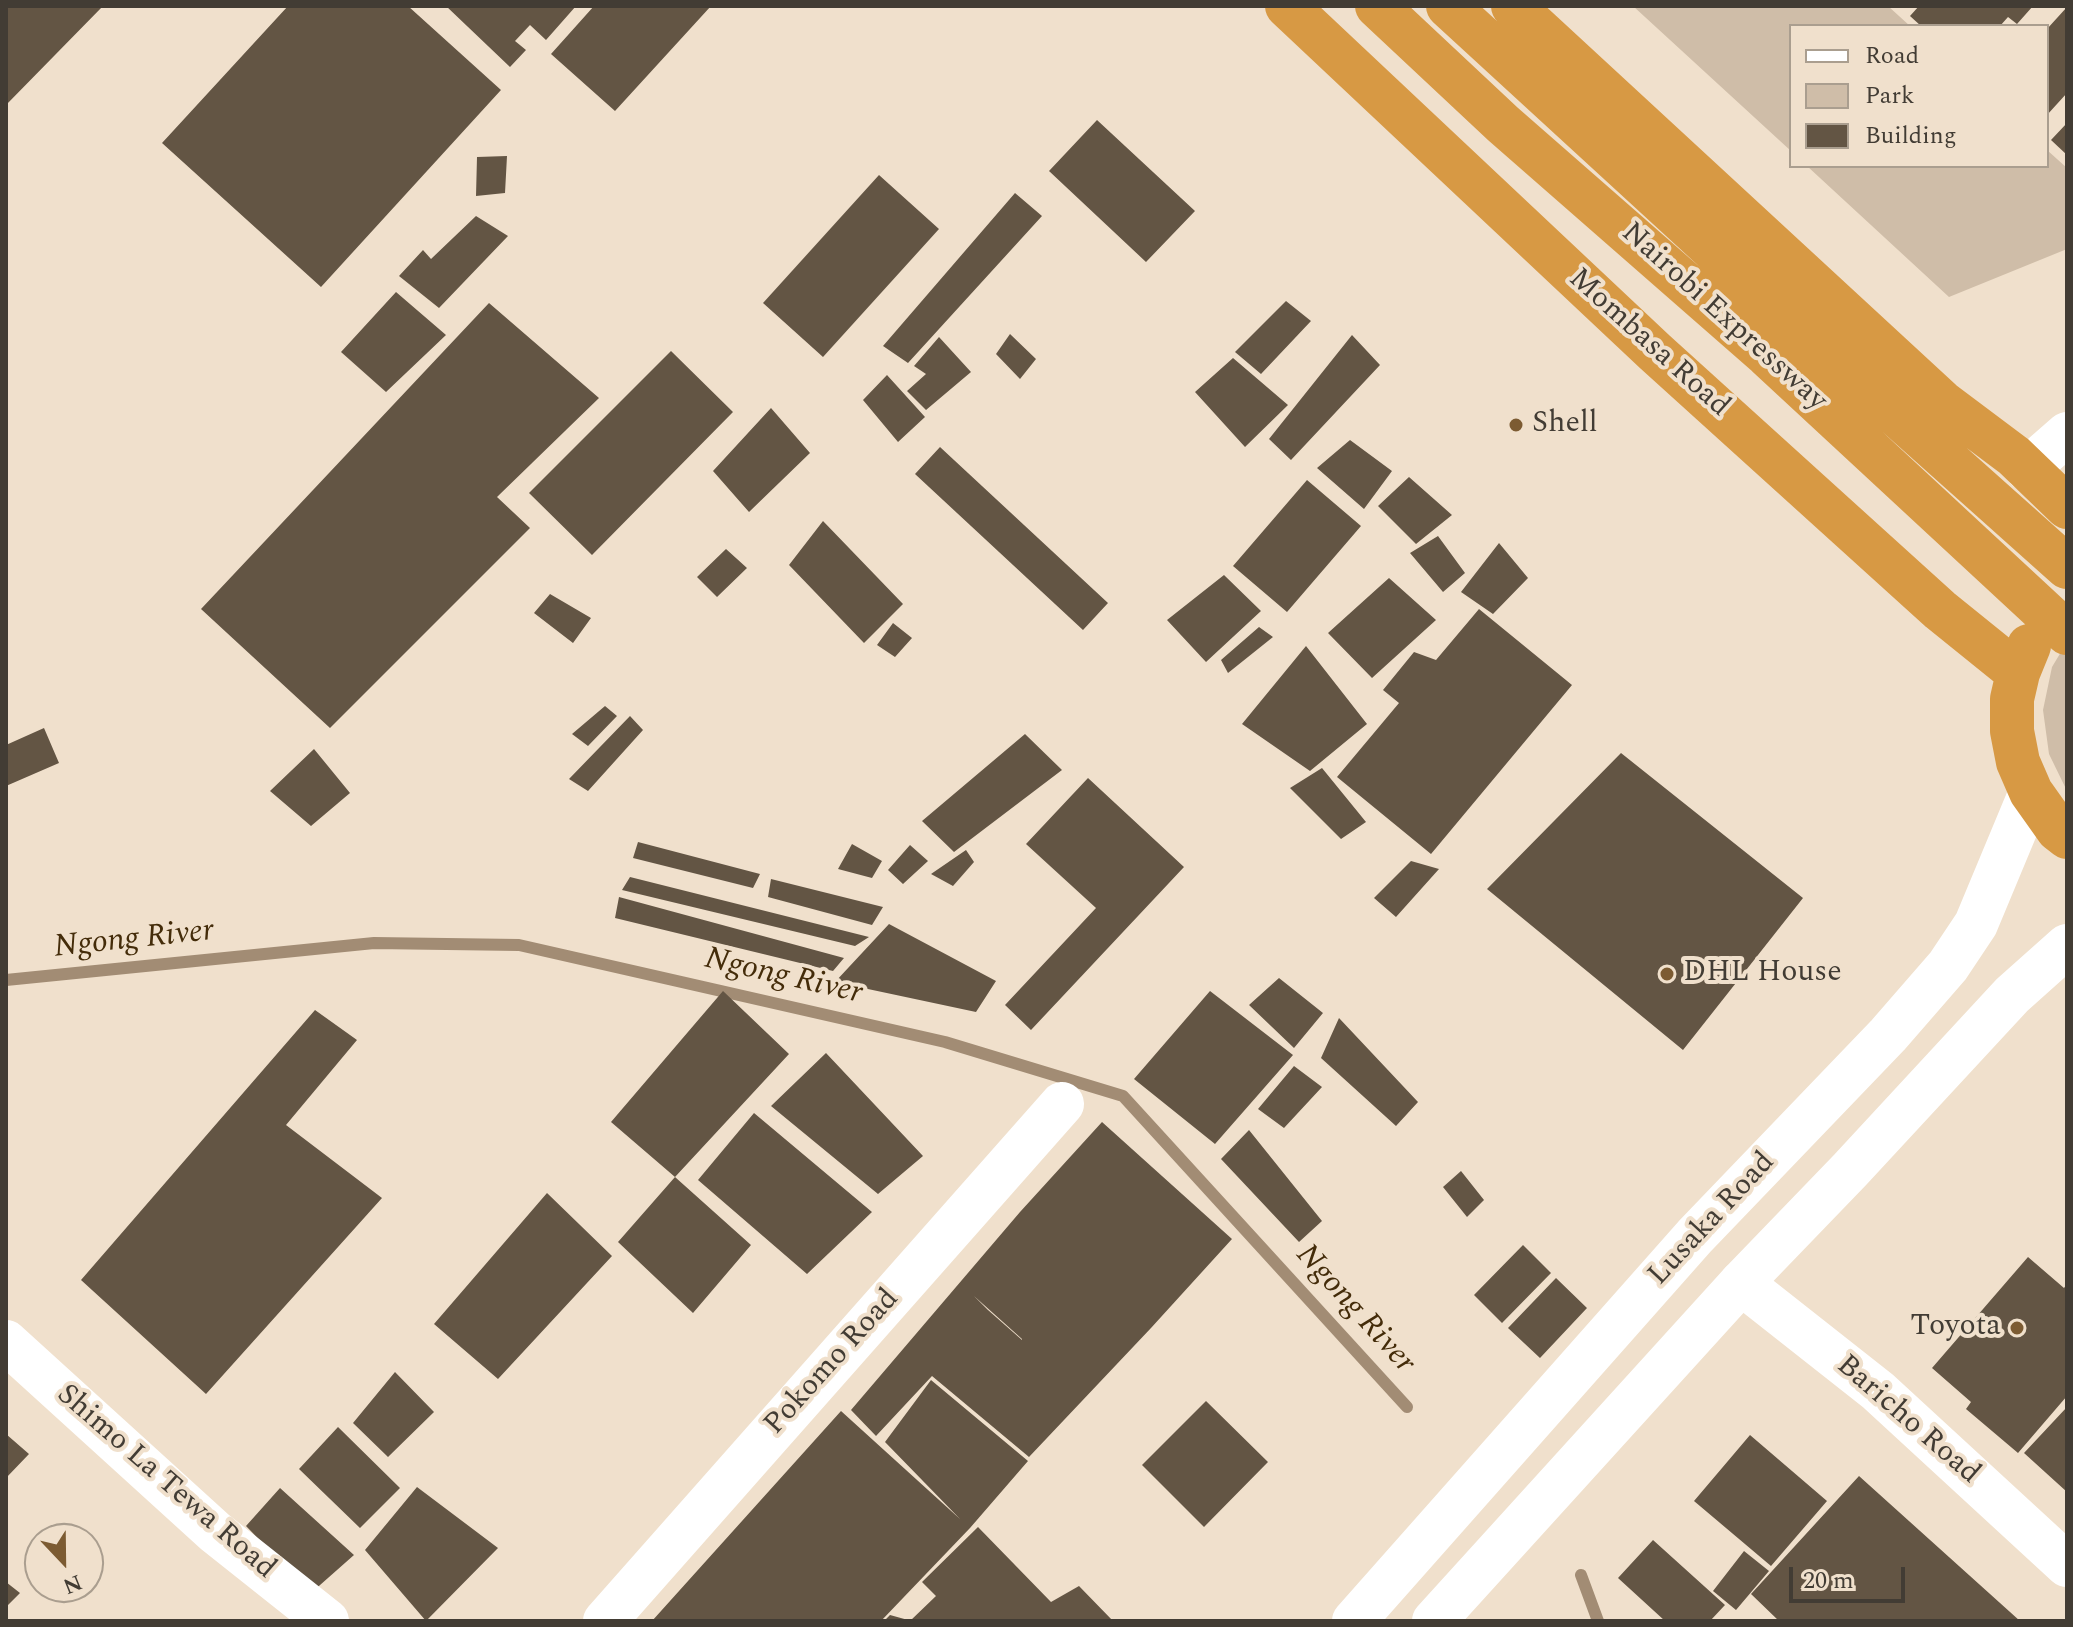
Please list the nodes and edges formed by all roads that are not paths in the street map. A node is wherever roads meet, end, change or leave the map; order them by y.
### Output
1 (1287, 6) edge
2 (1377, 6) edge
3 (1448, 6) edge
4 (1513, 6) edge
5 (2067, 434) edge
6 (2027, 469) junction
7 (2067, 507) edge
8 (2067, 567) edge
9 (2067, 593) edge
10 (2067, 633) edge
11 (2018, 673) junction
12 (2031, 792) junction
13 (2067, 837) edge
14 (2067, 946) edge
15 (1062, 1104) dead end
16 (1741, 1283) junction
17 (6, 1342) edge
18 (2067, 1565) edge
19 (327, 1621) edge
20 (605, 1621) edge
21 (1354, 1621) edge
22 (1434, 1621) edge

1 - 11 highway, Mombasa Road
2 - 10 highway, Nairobi Expressway
3 - 8 highway, Nairobi Expressway
4 - 6 highway
5 - 6 main road
6 - 7 highway
9 - 11 highway
11 - 12 highway
12 - 13 highway
12 - 21 main road, Lusaka Road
14 - 16 main road
15 - 20 main road, Pokomo Road
16 - 18 main road, Baricho Road
16 - 22 main road
17 - 19 main road, Shimo La Tewa Road

